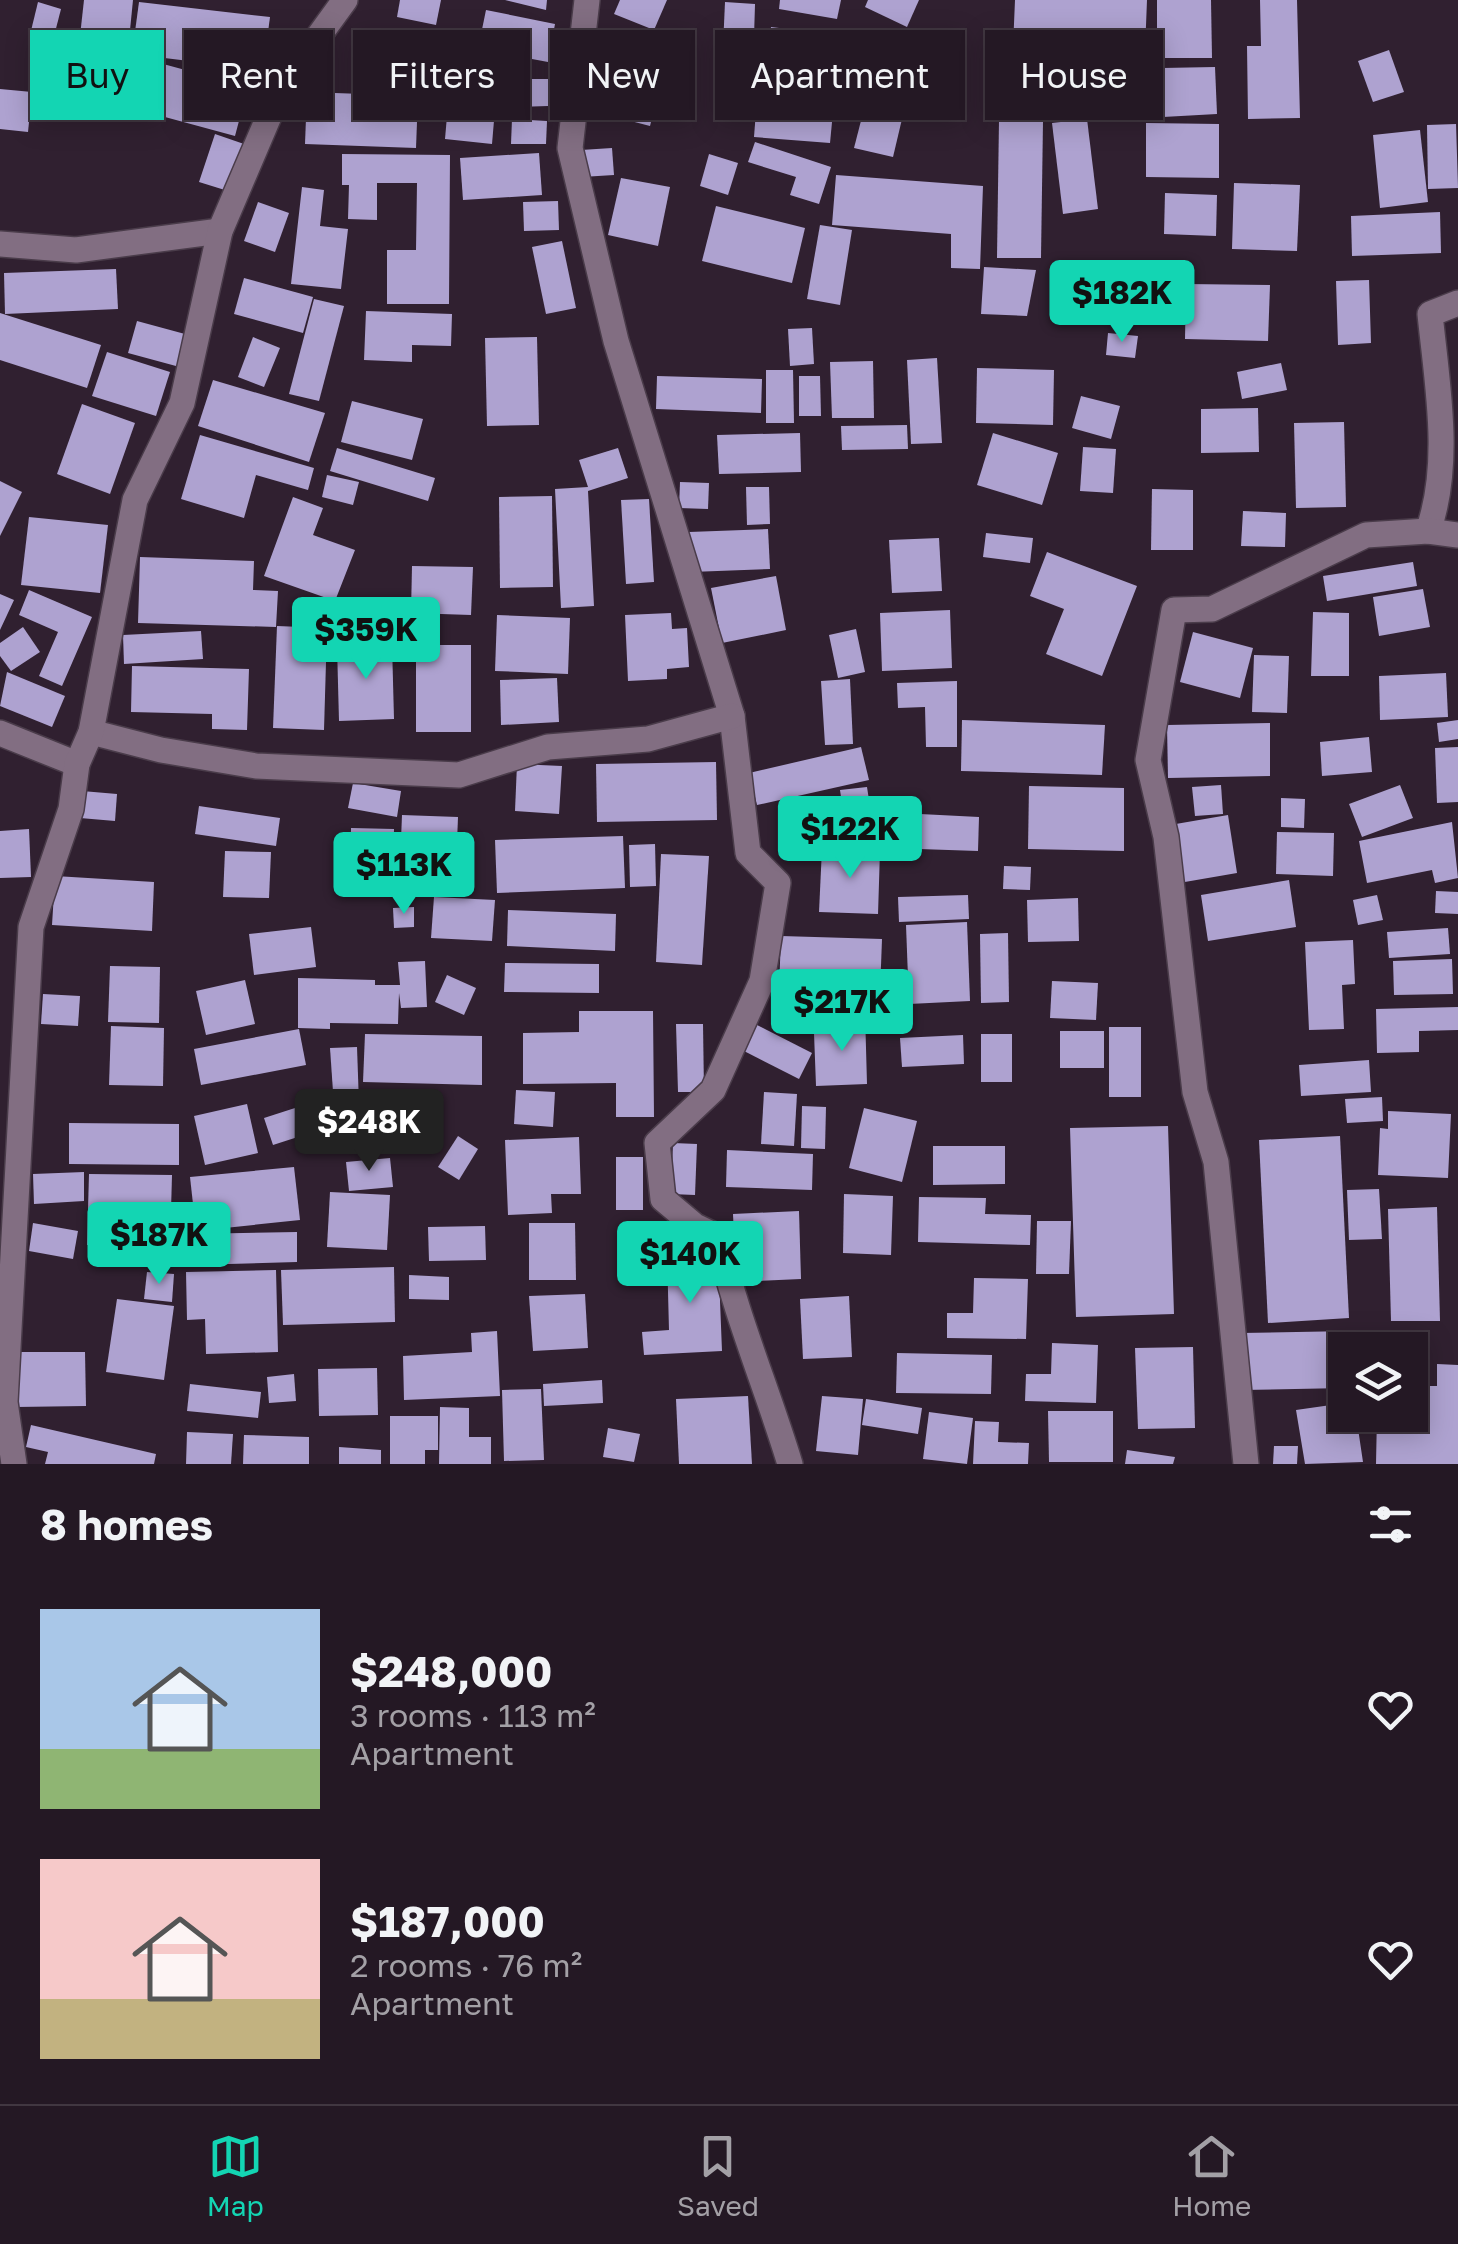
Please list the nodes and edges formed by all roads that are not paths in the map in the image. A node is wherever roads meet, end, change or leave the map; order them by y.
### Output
1 (345, 0) edge
2 (587, 0) edge
3 (220, 231) junction
4 (0, 244) edge
5 (1458, 303) edge
6 (1428, 531) junction
7 (1458, 535) edge
8 (732, 716) junction
9 (90, 732) junction
10 (0, 734) edge
11 (78, 764) junction
12 (5, 1249) edge
13 (14, 1464) edge
14 (790, 1464) edge
15 (1246, 1464) edge

1 - 3 street
2 - 8 street
3 - 4 street
3 - 9 street
5 - 6 street
6 - 7 street
6 - 15 street
8 - 9 street
8 - 14 street
9 - 11 street
10 - 11 street
11 - 12 street
12 - 13 street

